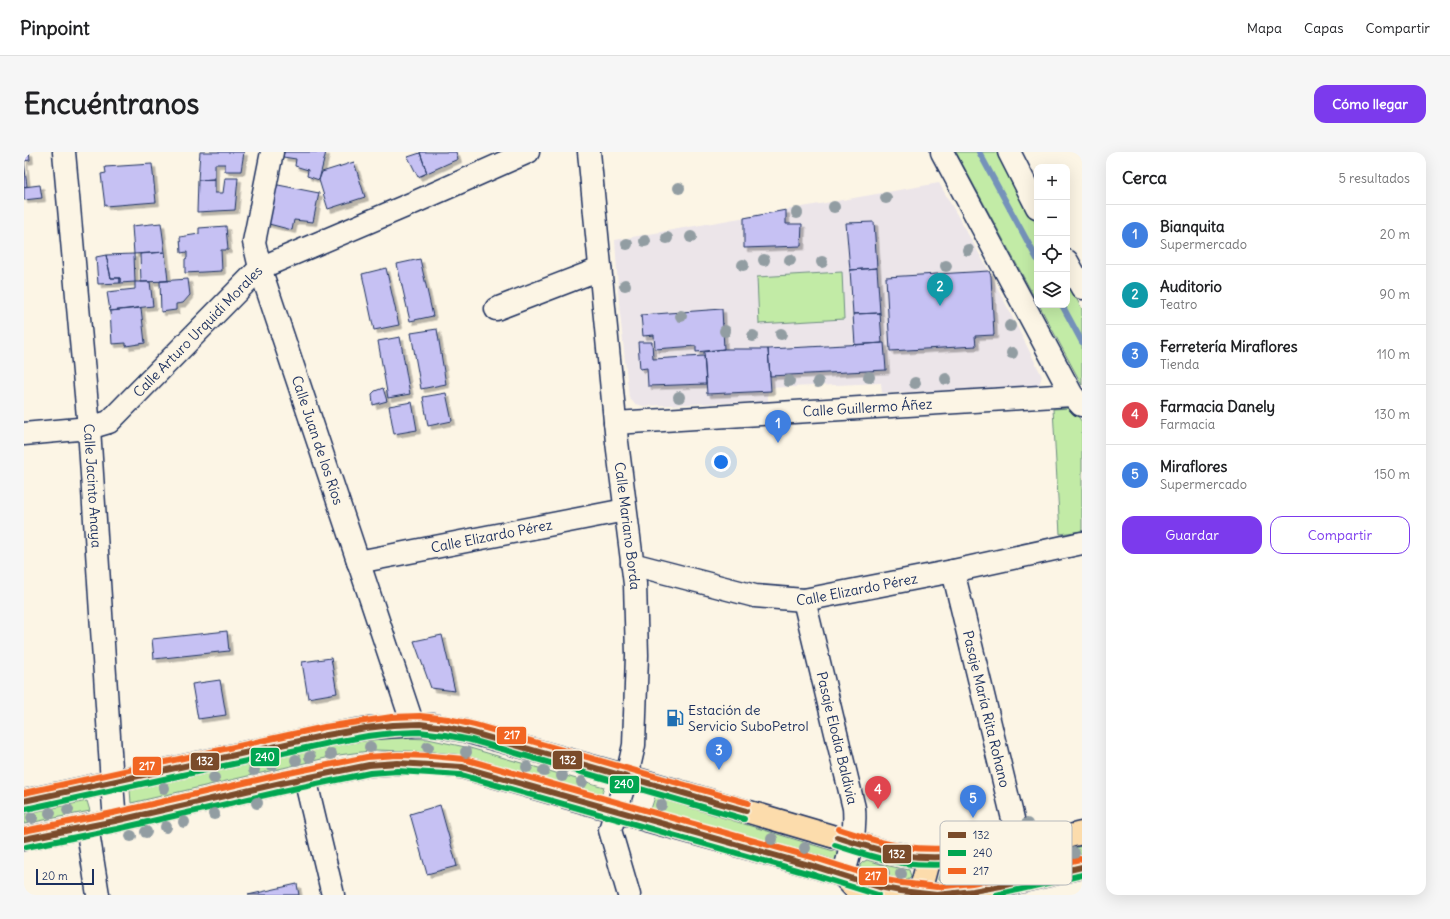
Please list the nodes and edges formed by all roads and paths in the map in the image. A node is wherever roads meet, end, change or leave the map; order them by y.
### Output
1 (64, 152) edge
2 (272, 152) edge
3 (528, 152) edge
4 (589, 152) edge
5 (942, 152) edge
6 (1009, 152) edge
7 (1034, 201) edge
8 (1070, 266) edge
9 (260, 268) junction
10 (600, 269) junction
11 (1082, 288) edge
12 (496, 309) dead end
13 (1077, 401) edge
14 (615, 423) junction
15 (89, 428) junction
16 (24, 434) edge
17 (625, 510) junction
18 (1082, 543) edge
19 (358, 562) junction
20 (632, 564) junction
21 (954, 571) junction
22 (804, 600) junction
23 (413, 725) junction
24 (627, 776) junction
25 (298, 779) junction
26 (112, 782) junction
27 (24, 801) edge
28 (616, 811) junction
29 (115, 821) junction
30 (1014, 821) edge
31 (87, 826) junction
32 (1082, 833) edge
33 (1072, 835) edge
34 (24, 839) edge
35 (853, 842) junction
36 (940, 857) edge
37 (929, 858) junction
38 (1082, 867) edge
39 (1072, 869) edge
40 (843, 876) junction
41 (1005, 885) edge
42 (972, 893) edge
43 (919, 894) edge
44 (98, 895) edge
45 (321, 895) edge
46 (333, 895) edge
47 (630, 895) edge
48 (861, 895) edge

1 - 15 street, Calle Jacinto Anaya
2 - 9 street, Calle Juan de los Ríos
3 - 9 street, Calle Arturo Urquidi Morales
4 - 10 street, Calle Mariano Borda
5 - 13 street
6 - 7 street
8 - 11 street
9 - 15 street, Calle Arturo Urquidi Morales
9 - 19 street, Calle Juan de los Ríos
10 - 12 street
10 - 14 street, Calle Mariano Borda
13 - 14 street, Calle Guillermo Áñez
14 - 17 street, Calle Mariano Borda
15 - 16 street, Calle Arturo Urquidi Morales
15 - 26 street, Calle Jacinto Anaya
17 - 19 street, Calle Elizardo Pérez
17 - 20 street, Calle Mariano Borda
18 - 21 street, Calle Elizardo Pérez
19 - 23 street, Calle Juan de los Ríos
20 - 22 street, Calle Elizardo Pérez
20 - 24 street, Calle Mariano Borda
21 - 22 street, Calle Elizardo Pérez
21 - 30 street, Pasaje María Rita Rohano
22 - 35 street, Pasaje Elodia Baldivia
23 - 24 main road
23 - 26 main road
24 - 28 street, Calle Mariano Borda
24 - 35 main road
25 - 28 main road
25 - 29 main road
25 - 45 street
25 - 46 street
26 - 27 main road
26 - 29 street, Calle Jacinto Anaya
28 - 40 main road
28 - 47 street, Calle Mariano Borda
29 - 31 main road
31 - 34 main road
31 - 44 street
32 - 33 main road
35 - 37 main road
35 - 40 street, Pasaje Elodia Baldivia
36 - 37 main road
37 - 43 main road
38 - 39 main road
40 - 43 main road
40 - 48 main road
41 - 42 main road
42 - 43 main road

